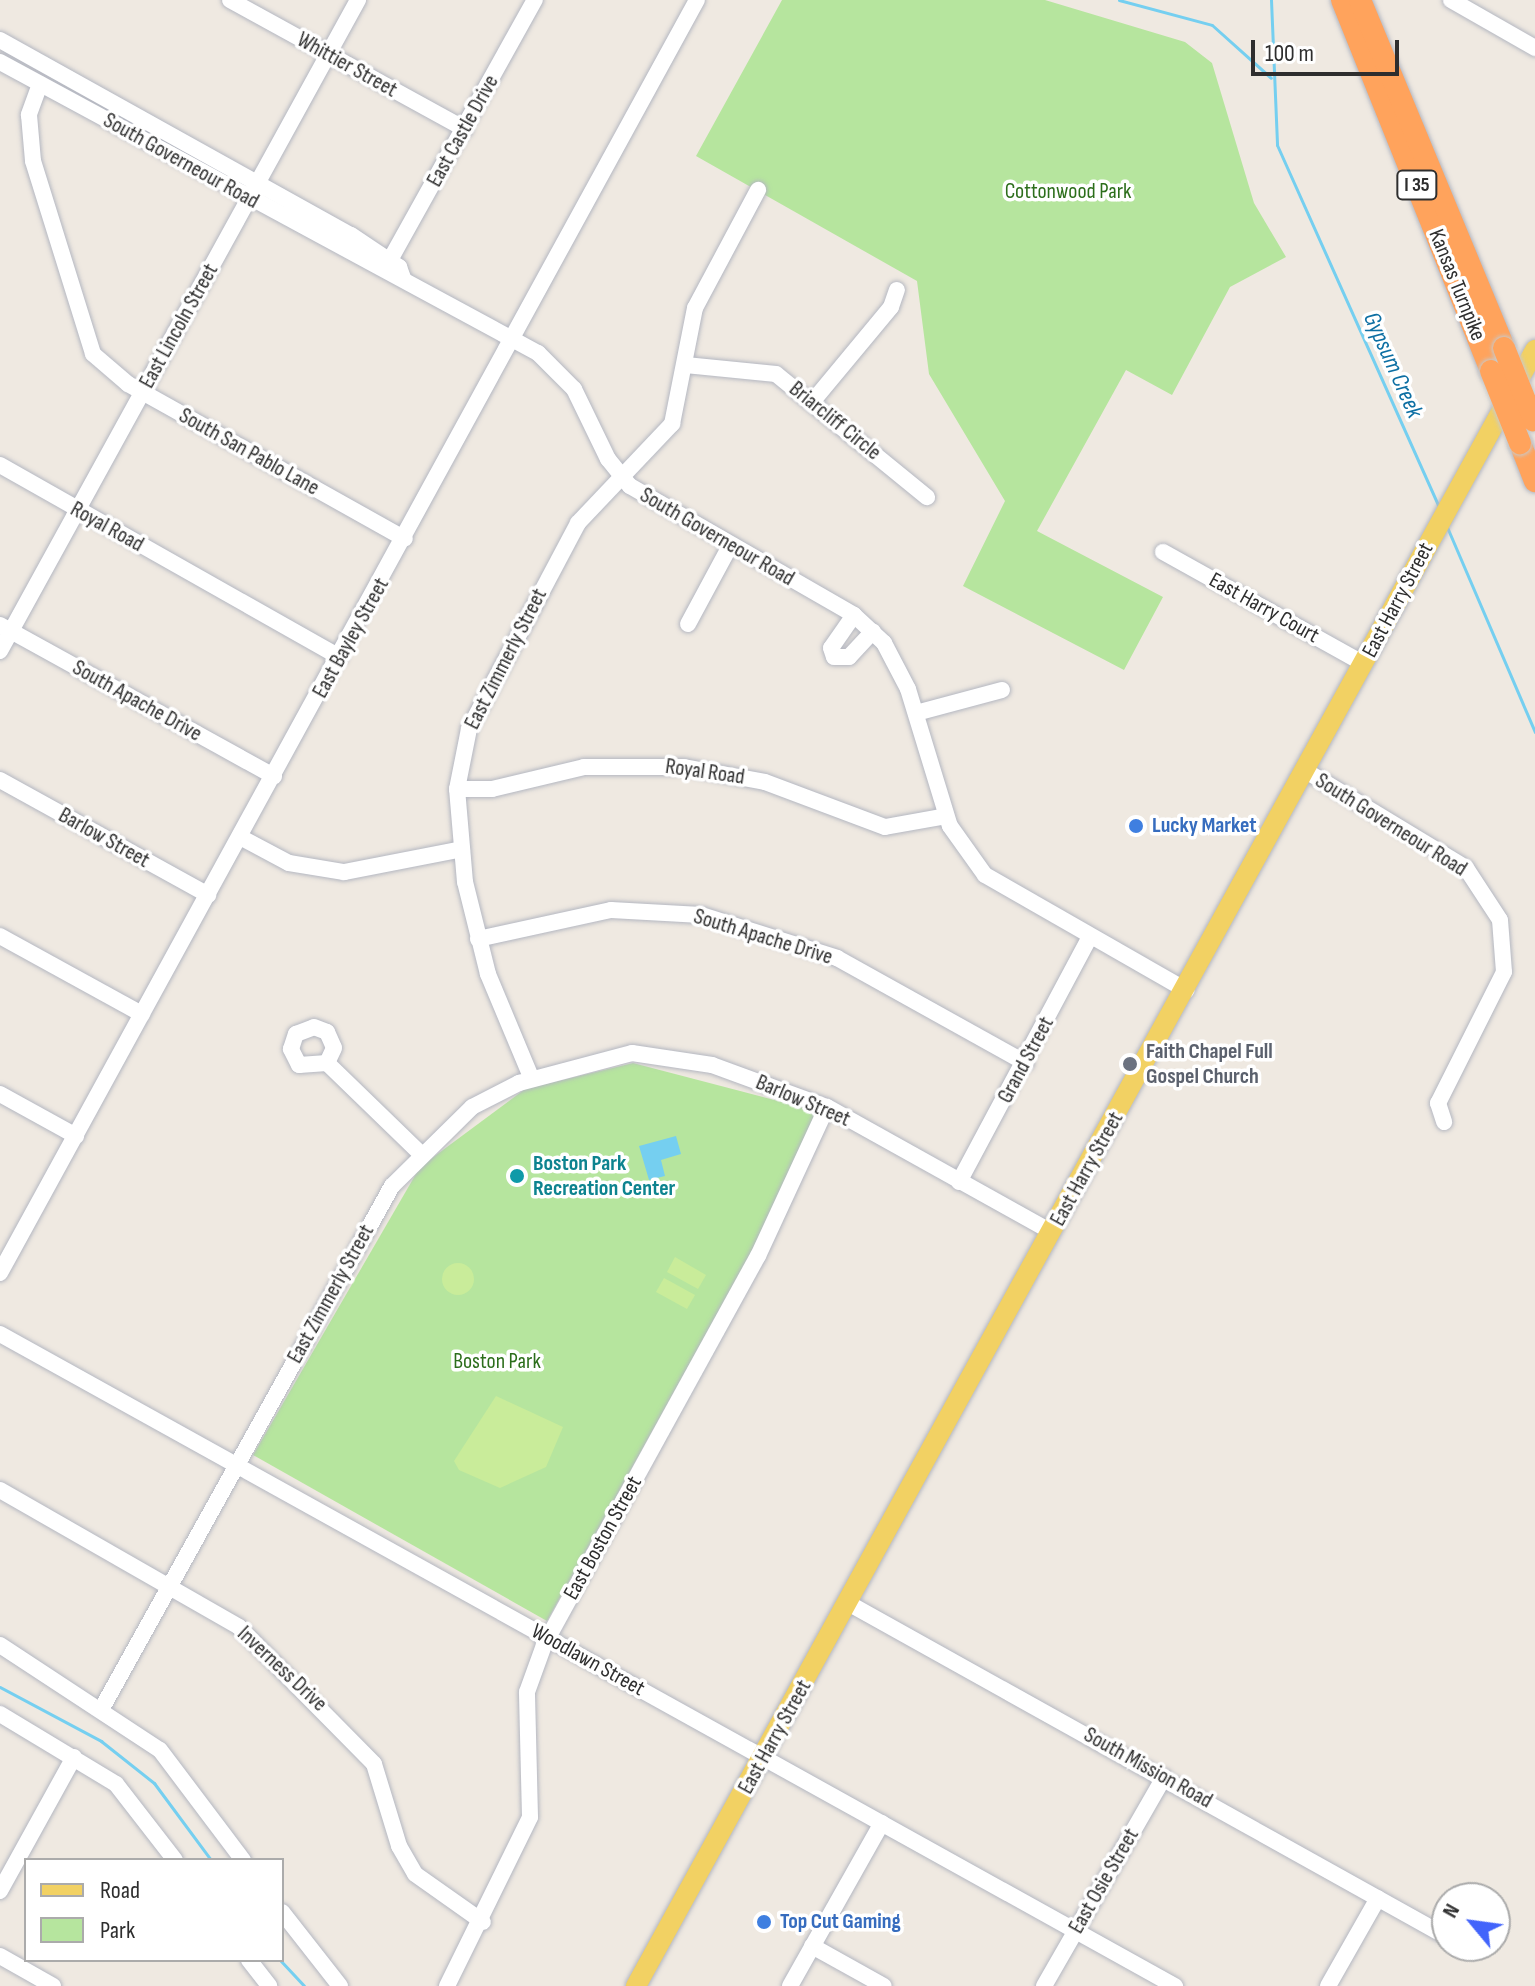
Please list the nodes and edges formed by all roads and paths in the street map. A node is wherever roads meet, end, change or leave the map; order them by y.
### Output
1 (230, 0) edge
2 (358, 0) edge
3 (535, 0) edge
4 (697, 0) edge
5 (1342, 0) edge
6 (1360, 0) edge
7 (1451, 0) edge
8 (0, 40) edge
9 (1535, 48) edge
10 (328, 54) junction
11 (0, 62) edge
12 (40, 84) junction
13 (465, 129) junction
14 (758, 190) dead end
15 (253, 191) junction
16 (386, 267) junction
17 (897, 290) dead end
18 (515, 338) junction
19 (1535, 350) edge
20 (686, 365) junction
21 (143, 392) junction
22 (813, 401) junction
23 (1529, 430) edge
24 (0, 465) edge
25 (623, 478) junction
26 (1535, 481) edge
27 (927, 497) dead end
28 (77, 510) junction
29 (405, 539) junction
30 (730, 546) junction
31 (1163, 552) dead end
32 (854, 615) junction
33 (688, 624) dead end
34 (6, 628) edge
35 (873, 631) junction
36 (0, 651) edge
37 (340, 657) junction
38 (1364, 664) junction
39 (1002, 690) dead end
40 (916, 713) junction
41 (1306, 771) junction
42 (274, 776) junction
43 (0, 780) edge
44 (457, 789) junction
45 (946, 816) junction
46 (240, 837) junction
47 (462, 849) junction
48 (208, 895) junction
49 (0, 936) edge
50 (1090, 937) junction
51 (478, 939) junction
52 (1186, 990) junction
53 (142, 1014) junction
54 (327, 1063) dead end
55 (1026, 1063) junction
56 (531, 1077) junction
57 (0, 1094) edge
58 (827, 1107) junction
59 (1444, 1122) dead end
60 (76, 1136) junction
61 (420, 1153) junction
62 (959, 1182) junction
63 (1052, 1232) junction
64 (0, 1273) edge
65 (0, 1334) edge
66 (237, 1465) junction
67 (0, 1490) edge
68 (171, 1585) junction
69 (848, 1603) junction
70 (548, 1638) junction
71 (0, 1645) edge
72 (102, 1708) junction
73 (0, 1714) edge
74 (74, 1757) junction
75 (764, 1758) junction
76 (1164, 1777) junction
77 (882, 1823) junction
78 (173, 1858) edge
79 (241, 1858) edge
80 (0, 1891) edge
81 (1378, 1898) junction
82 (284, 1915) edge
83 (483, 1922) junction
84 (1431, 1928) edge
85 (1075, 1931) junction
86 (812, 1946) junction
87 (0, 1956) edge
88 (251, 1962) edge
89 (53, 1986) edge
90 (269, 1986) edge
91 (340, 1986) edge
92 (447, 1986) edge
93 (636, 1986) edge
94 (790, 1986) edge
95 (884, 1986) edge
96 (1044, 1986) edge
97 (1175, 1986) edge
98 (1328, 1986) edge

1 - 10 street, Whittier Street
2 - 10 street, East Lincoln Street
3 - 13 street, East Castle Drive
4 - 18 street, East Bayley Street
5 - 23 highway, Kansas Turnpike / I 35, bridge
6 - 23 highway, Kansas Turnpike / I 35, bridge
7 - 9 street
8 - 15 street, South Governeour Road
10 - 13 street, Whittier Street
10 - 15 street, East Lincoln Street
11 - 12 street, South Governeour Road
12 - 15 street, South Governeour Road
12 - 21 street, South San Pablo Lane
13 - 16 street, East Castle Drive
14 - 20 street, East Zimmerly Street
15 - 16 street, South Governeour Road
15 - 21 street, East Lincoln Street
16 - 18 street, South Governeour Road
17 - 22 street
18 - 25 street, South Governeour Road
18 - 29 street, East Bayley Street
19 - 38 main road, East Harry Street
20 - 22 street, Briarcliff Circle
20 - 25 street, East Zimmerly Street
21 - 28 street, East Lincoln Street
21 - 29 street, South San Pablo Lane
22 - 27 street, Briarcliff Circle
23 - 26 highway, Kansas Turnpike / I 35
24 - 28 street, Royal Road
25 - 30 street, South Governeour Road
25 - 44 street, East Zimmerly Street
28 - 34 street, East Lincoln Street
28 - 37 street, Royal Road
29 - 37 street, East Bayley Street
30 - 32 street, South Governeour Road
30 - 33 street
31 - 38 street, East Harry Court
32 - 35 street, South Governeour Road
32 - 35 street
34 - 36 street, East Lincoln Street
34 - 42 street, South Apache Drive
35 - 40 street, South Governeour Road
37 - 42 street, East Bayley Street
38 - 41 main road, East Harry Street
39 - 40 street
40 - 45 street, South Governeour Road
41 - 52 main road, East Harry Street
41 - 59 street, South Governeour Road
42 - 46 street, East Bayley Street
43 - 48 street, Barlow Street
44 - 45 street, Royal Road
44 - 47 street, East Zimmerly Street
45 - 50 street, South Governeour Road
46 - 47 street
46 - 48 street, East Bayley Street
47 - 51 street, East Zimmerly Street
48 - 53 street, East Bayley Street
49 - 53 street
50 - 52 street, South Governeour Road
50 - 55 street, Grand Street
51 - 55 street, South Apache Drive
51 - 56 street, East Zimmerly Street
52 - 63 main road, East Harry Street
53 - 60 street, East Bayley Street
54 - 61 street
55 - 62 street, Grand Street
56 - 58 street, Barlow Street
56 - 61 street, East Zimmerly Street
57 - 60 street
58 - 62 street, Barlow Street
58 - 70 street, East Boston Street
60 - 64 street, East Bayley Street
61 - 66 street, East Zimmerly Street
62 - 63 street, Barlow Street
63 - 69 main road, East Harry Street
65 - 66 street, Woodlawn Street
66 - 68 street, East Zimmerly Street
66 - 70 street, Woodlawn Street
67 - 68 street, Inverness Drive
68 - 72 street, East Zimmerly Street
68 - 83 street, Inverness Drive
69 - 75 main road, East Harry Street
69 - 76 street, South Mission Road
70 - 75 street, Woodlawn Street
70 - 83 street, East Boston Street
71 - 72 street
72 - 79 street
73 - 74 street
74 - 78 street
74 - 80 street
75 - 77 street, Woodlawn Street
75 - 93 main road, East Harry Street
76 - 81 street, South Mission Road
76 - 85 street, East Osie Street
77 - 85 street, Woodlawn Street
77 - 86 street
81 - 84 street, South Mission Road
81 - 98 street
82 - 91 street
83 - 92 street, East Boston Street
85 - 96 street, East Osie Street
85 - 97 street, Woodlawn Street
86 - 94 street
86 - 95 street
87 - 89 street
88 - 90 street

